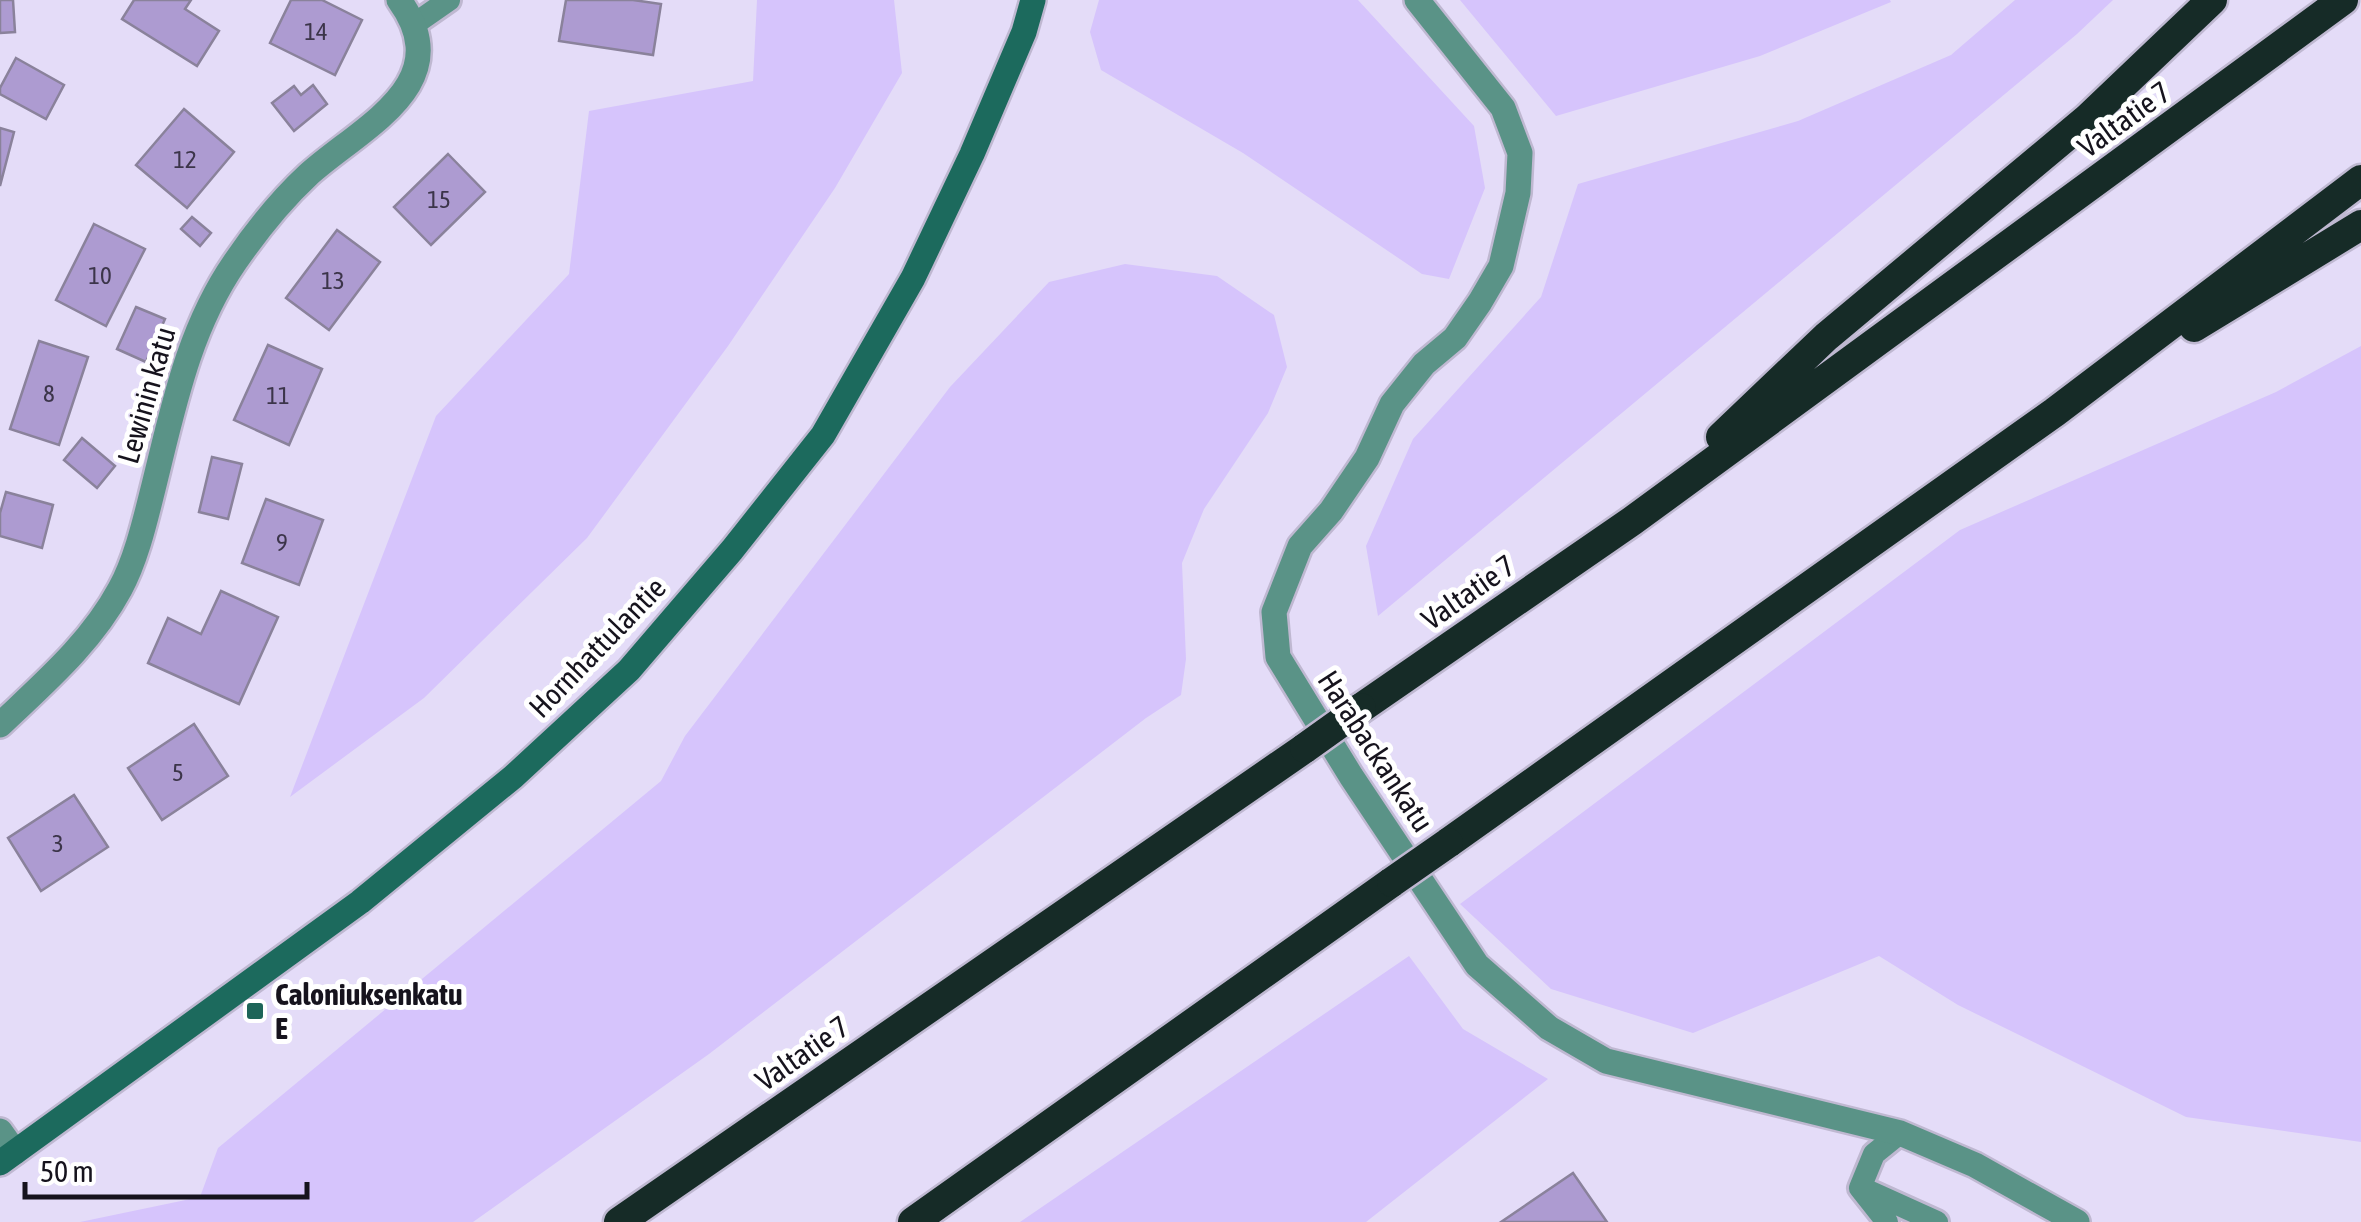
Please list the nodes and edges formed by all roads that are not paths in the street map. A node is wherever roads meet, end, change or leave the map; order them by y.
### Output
1 (400, 0) edge
2 (449, 0) edge
3 (1033, 0) edge
4 (1418, 0) edge
5 (2212, 0) edge
6 (2343, 0) edge
7 (416, 23) junction
8 (2361, 180) edge
9 (2361, 225) edge
10 (2055, 412) junction
11 (1632, 521) junction
12 (0, 725) edge
13 (1900, 1133) junction
14 (5, 1149) edge
15 (1860, 1188) junction
16 (2071, 1221) edge
17 (619, 1222) edge
18 (914, 1222) edge
19 (1887, 1222) edge
20 (1937, 1222) edge

1 - 7 street
2 - 7 lane
3 - 14 street, Hornhattulantie
4 - 13 street, Harabackankatu
5 - 11 highway
6 - 11 highway, Valtatie 7
7 - 12 street, Lewinin katu
8 - 10 highway
9 - 10 highway
10 - 18 highway, bridge
11 - 17 highway, Valtatie 7, bridge
13 - 15 lane
13 - 16 street, Harabackankatu
15 - 19 lane
15 - 20 lane

